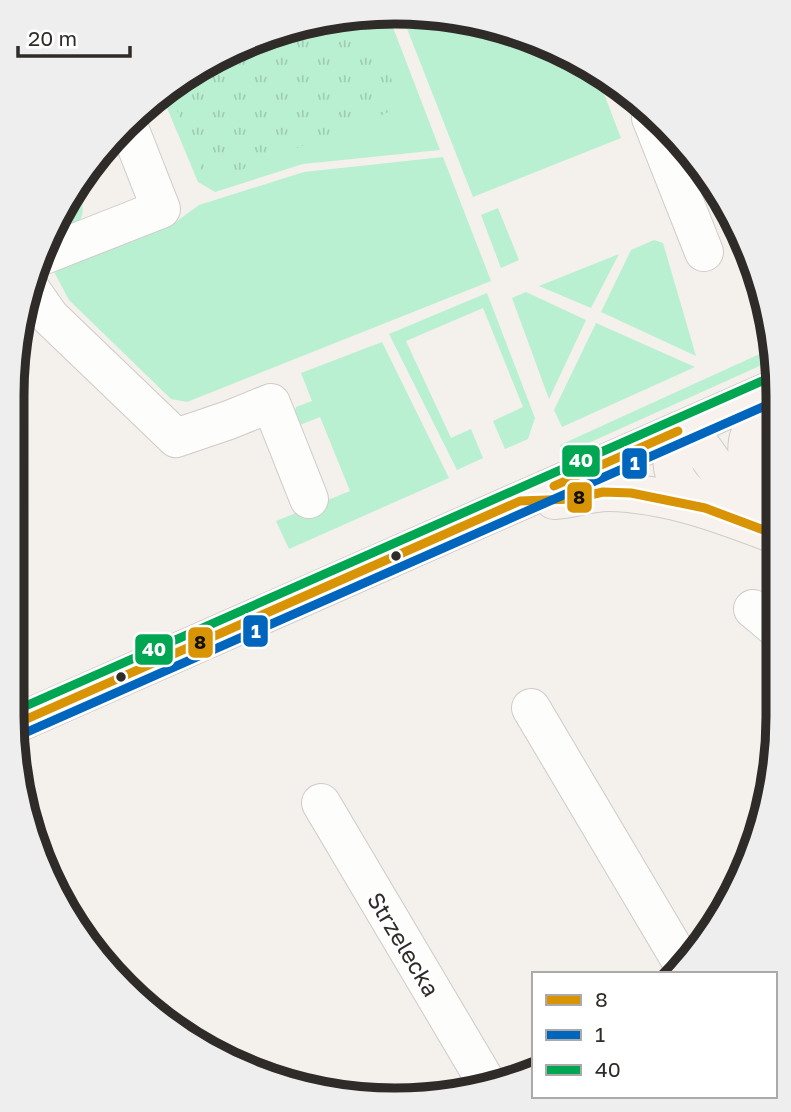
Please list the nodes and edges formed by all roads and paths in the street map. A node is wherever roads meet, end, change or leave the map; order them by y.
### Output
1 (656, 132) edge
2 (132, 134) edge
3 (54, 251) edge
4 (704, 252) dead end
5 (37, 299) edge
6 (766, 395) edge
7 (766, 408) edge
8 (678, 431) junction
9 (766, 494) edge
10 (309, 499) dead end
11 (520, 501) junction
12 (766, 507) edge
13 (705, 508) junction
14 (766, 531) edge
15 (531, 708) dead end
16 (24, 720) edge
17 (321, 803) dead end
18 (678, 956) edge
19 (483, 1077) edge

1 - 4 street
2 - 3 street
5 - 10 street
6 - 8 street
7 - 9 street
8 - 11 street
8 - 12 street
8 - 13 street
11 - 13 street
11 - 16 street
13 - 14 street
15 - 18 street
17 - 19 street, Strzelecka

